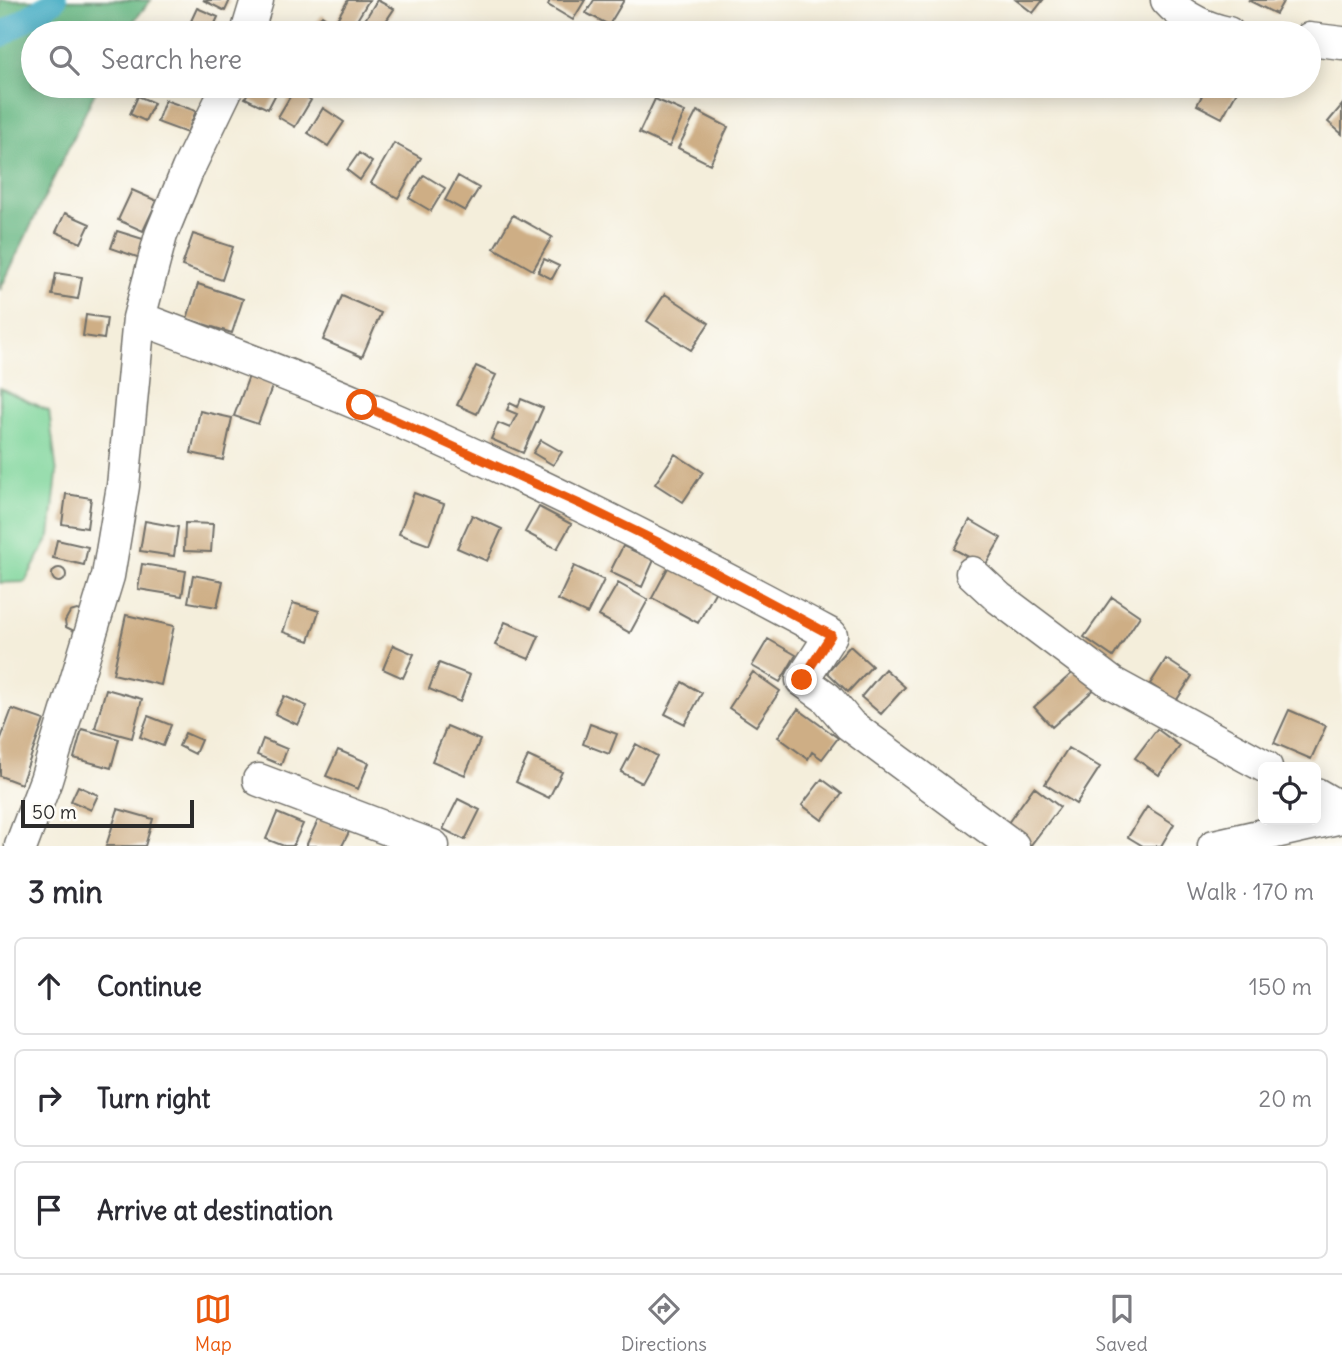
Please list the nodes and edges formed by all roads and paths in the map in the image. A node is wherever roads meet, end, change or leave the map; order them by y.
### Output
1 (257, 0) edge
2 (1167, 0) edge
3 (251, 21) edge
4 (1193, 21) edge
5 (1321, 40) edge
6 (1342, 43) edge
7 (222, 98) edge
8 (139, 318) junction
9 (972, 573) dead end
10 (1258, 763) edge
11 (259, 780) dead end
12 (1321, 797) edge
13 (1342, 808) edge
14 (1342, 817) edge
15 (21, 846) edge
16 (433, 846) edge
17 (1013, 846) edge
18 (1214, 846) edge

1 - 3 street
2 - 4 street
5 - 6 street
7 - 8 street
8 - 15 street
8 - 17 street
9 - 10 street
11 - 16 street
12 - 13 street
14 - 18 street

